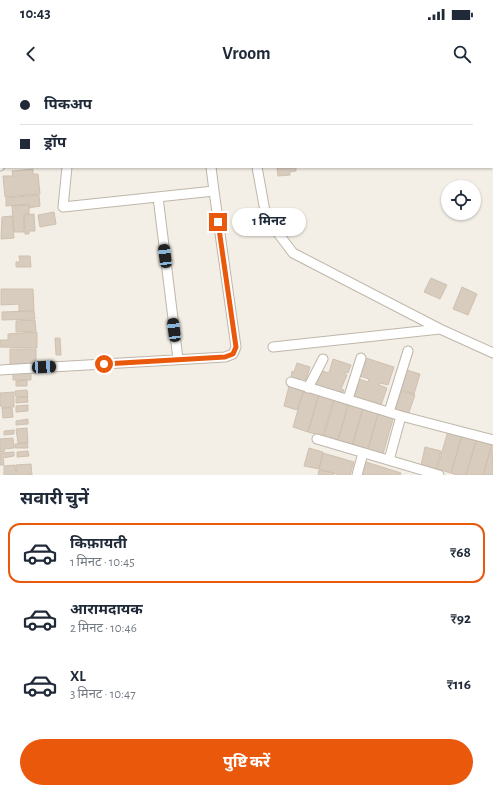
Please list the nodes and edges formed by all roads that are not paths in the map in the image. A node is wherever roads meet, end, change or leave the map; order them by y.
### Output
1 (67, 168) edge
2 (211, 168) edge
3 (257, 168) edge
4 (214, 191) junction
5 (158, 197) junction
6 (440, 329) junction
7 (273, 347) dead end
8 (408, 351) dead end
9 (493, 353) edge
10 (361, 358) dead end
11 (323, 359) dead end
12 (178, 360) junction
13 (0, 370) edge
14 (291, 382) dead end
15 (308, 388) junction
16 (348, 400) junction
17 (389, 412) junction
18 (401, 416) junction
19 (317, 439) dead end
20 (493, 440) edge
21 (363, 452) junction
22 (389, 460) junction
23 (409, 471) edge
24 (357, 475) edge
25 (439, 475) edge

1 - 5 street
2 - 4 street
3 - 6 street
4 - 5 street
4 - 12 street
5 - 12 street
6 - 7 street
6 - 9 street
8 - 17 street
10 - 16 street
11 - 15 street
12 - 13 street
14 - 15 street
15 - 16 street
16 - 17 street
17 - 18 street
18 - 20 street
18 - 22 street
19 - 21 street
21 - 22 street
21 - 24 street
22 - 23 street
23 - 25 street

